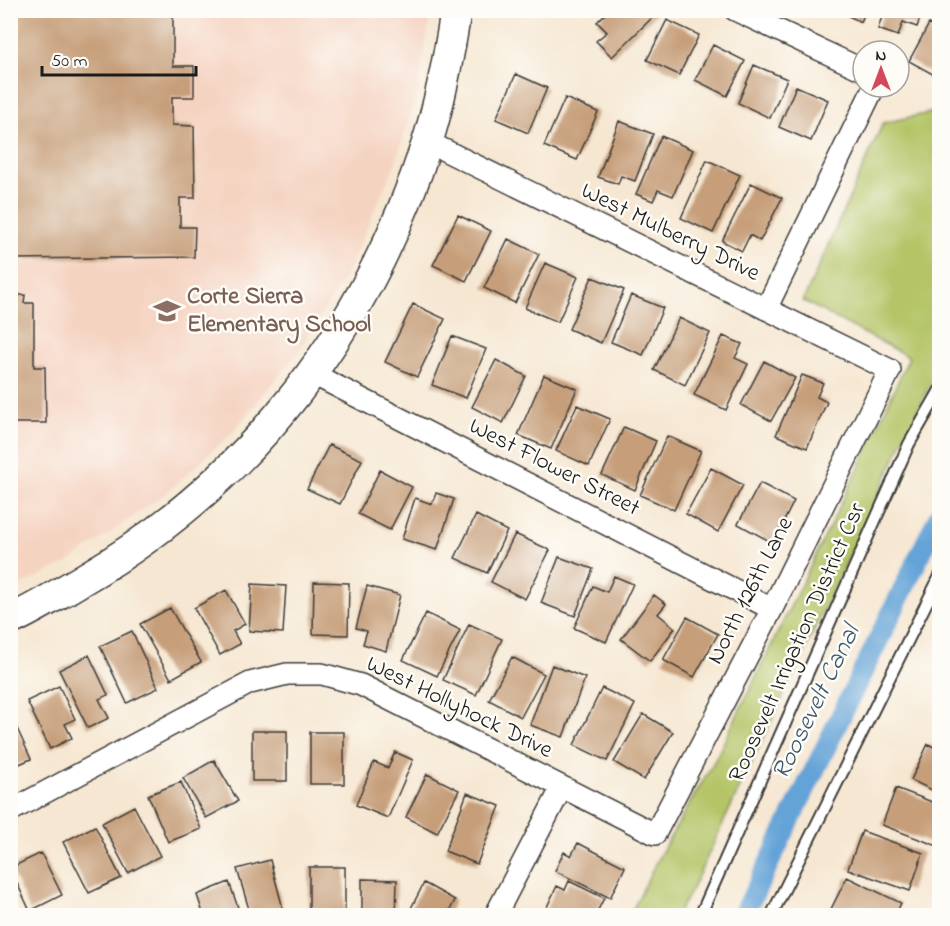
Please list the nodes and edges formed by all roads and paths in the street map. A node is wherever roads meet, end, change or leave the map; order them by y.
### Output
1 (456, 10) edge
2 (735, 10) edge
3 (851, 64) edge
4 (868, 99) edge
5 (428, 142) junction
6 (766, 309) junction
7 (890, 370) joint
8 (313, 374) junction
9 (939, 390) edge
10 (939, 576) edge
11 (772, 609) junction
12 (10, 620) edge
13 (562, 787) junction
14 (10, 811) edge
15 (655, 834) joint
16 (495, 915) edge
17 (700, 915) edge
18 (771, 915) edge

1 - 5 street
2 - 3 street
4 - 6 street
5 - 6 street, West Mulberry Drive
5 - 8 street
6 - 7 street, West Mulberry Drive
7 - 11 street, North 126th Lane
8 - 11 street, West Flower Street
8 - 12 street
9 - 17 lane, Roosevelt Irrigation District Csr
10 - 18 lane
11 - 15 street, North 126th Lane
13 - 14 street, West Hollyhock Drive
13 - 15 street, West Hollyhock Drive
13 - 16 street

